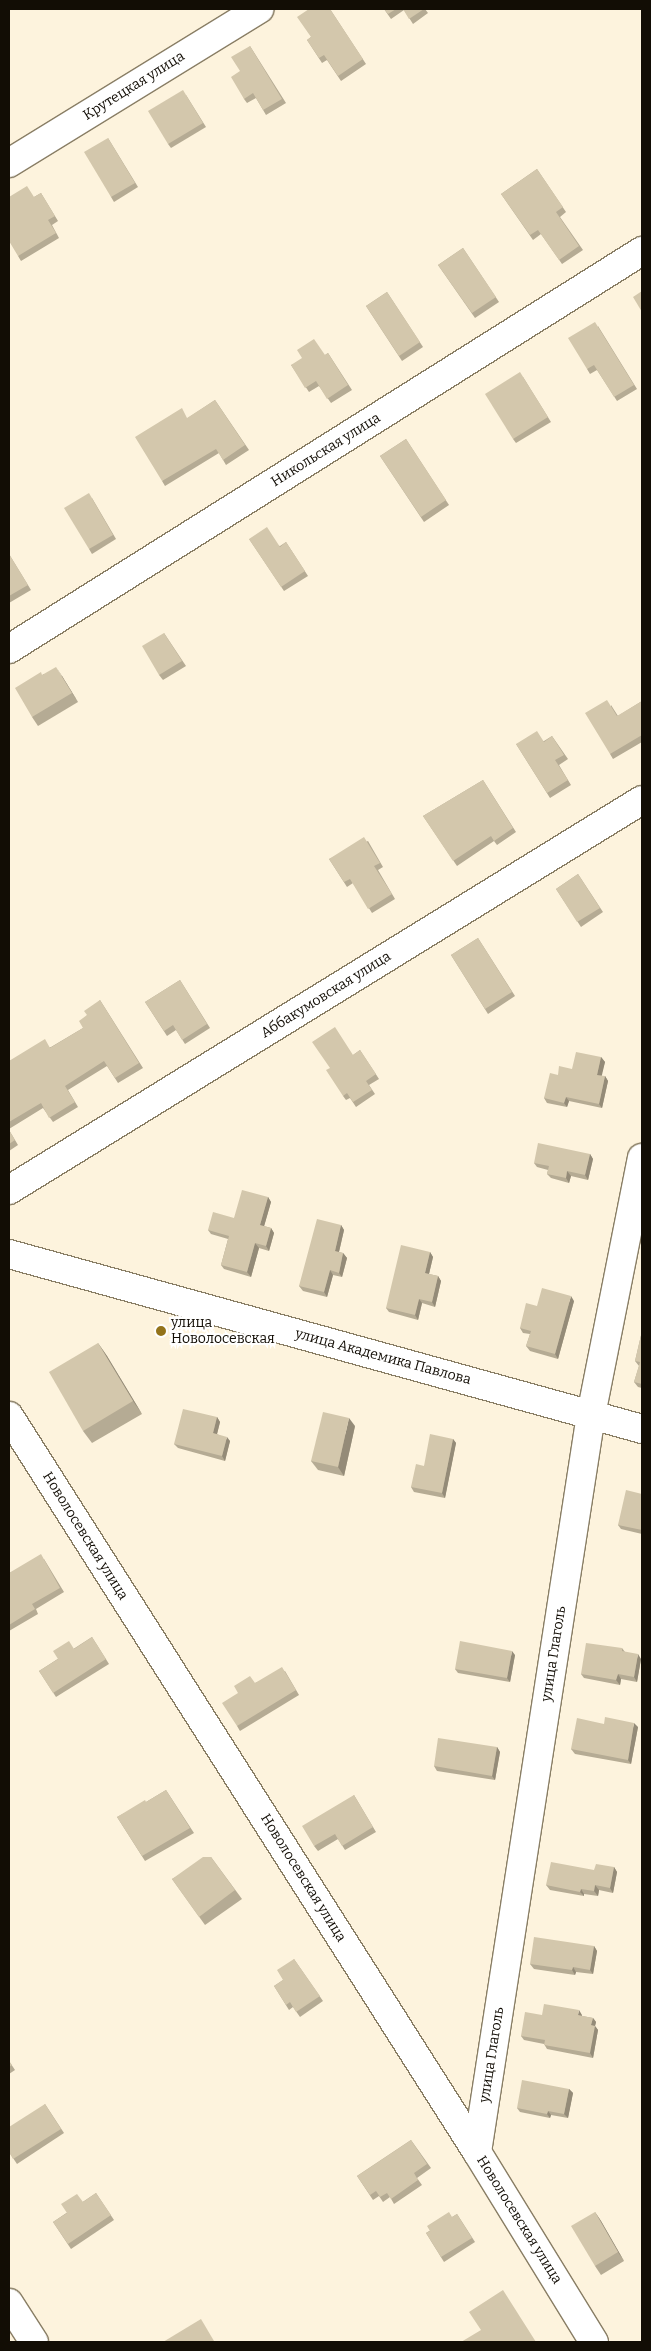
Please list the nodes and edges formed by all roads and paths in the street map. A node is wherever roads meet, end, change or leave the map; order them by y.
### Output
1 (260, 9) edge
2 (9, 163) edge
3 (642, 250) edge
4 (9, 649) edge
5 (642, 800) edge
6 (642, 1158) edge
7 (9, 1190) edge
8 (9, 1254) edge
9 (590, 1415) junction
10 (9, 1416) edge
11 (642, 1429) edge
12 (477, 2152) junction
13 (9, 2302) edge
14 (34, 2342) edge
15 (594, 2342) edge

1 - 2 street, Крутецкая улица
3 - 4 street, Никольская улица
5 - 7 street, Аббакумовская улица
6 - 9 street, улица Глаголь
8 - 9 street, улица Академика Павлова
9 - 11 street, улица Академика Павлова
9 - 12 street, улица Глаголь
10 - 12 street, Новолосевская улица
12 - 15 street, Новолосевская улица
13 - 14 street

